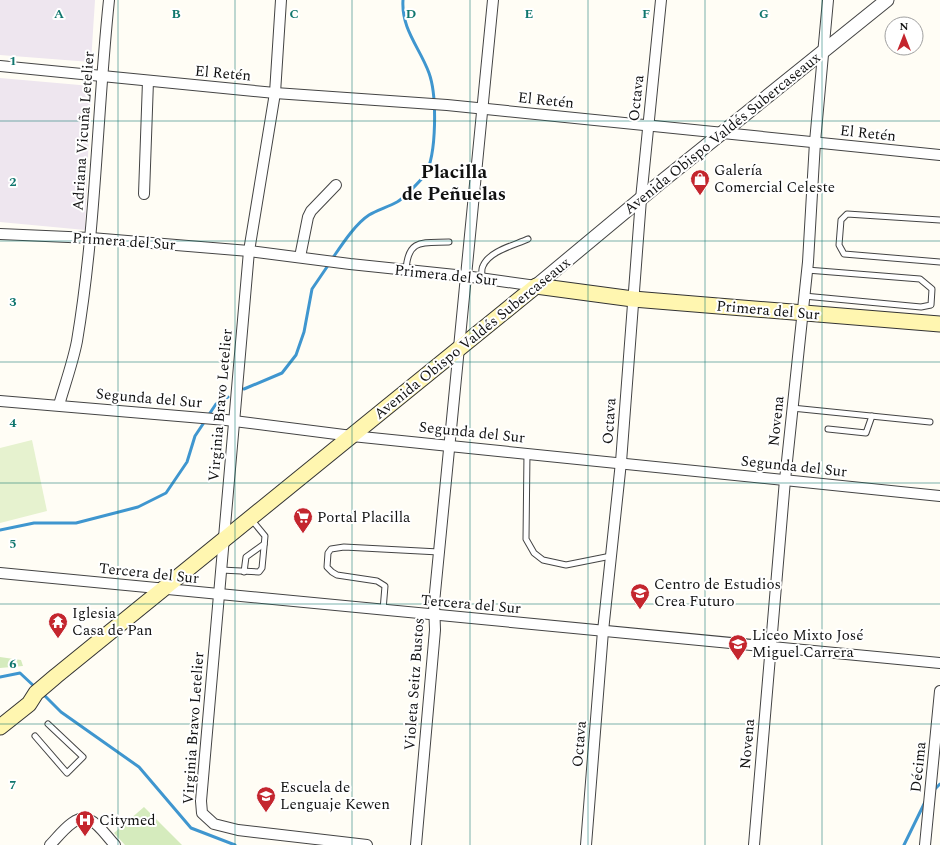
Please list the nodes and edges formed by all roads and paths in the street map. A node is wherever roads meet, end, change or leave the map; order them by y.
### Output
1 (109, 0) edge
2 (281, 0) edge
3 (493, 0) edge
4 (661, 0) edge
5 (828, 0) edge
6 (887, 0) edge
7 (824, 50) junction
8 (0, 66) edge
9 (101, 76) junction
10 (148, 81) junction
11 (275, 93) junction
12 (482, 109) junction
13 (648, 126) junction
14 (722, 133) junction
15 (815, 142) junction
16 (940, 155) edge
17 (336, 185) dead end
18 (144, 194) dead end
19 (641, 199) junction
20 (940, 220) edge
21 (0, 234) edge
22 (91, 238) junction
23 (528, 239) dead end
24 (449, 242) dead end
25 (249, 251) junction
26 (300, 257) junction
27 (940, 262) edge
28 (406, 270) junction
29 (807, 270) junction
30 (465, 276) junction
31 (482, 278) junction
32 (536, 286) junction
33 (804, 296) junction
34 (633, 299) junction
35 (802, 313) junction
36 (940, 324) edge
37 (458, 350) junction
38 (0, 401) edge
39 (59, 405) junction
40 (792, 408) junction
41 (872, 416) junction
42 (230, 420) junction
43 (930, 422) dead end
44 (828, 429) dead end
45 (352, 436) junction
46 (449, 444) junction
47 (527, 452) junction
48 (621, 462) junction
49 (785, 480) junction
50 (940, 496) edge
51 (250, 518) junction
52 (224, 540) junction
53 (264, 544) junction
54 (439, 552) junction
55 (611, 556) junction
56 (221, 570) junction
57 (244, 572) junction
58 (0, 573) edge
59 (162, 590) junction
60 (219, 595) junction
61 (382, 611) junction
62 (434, 616) junction
63 (603, 631) junction
64 (771, 647) junction
65 (940, 663) edge
66 (940, 692) edge
67 (36, 693) junction
68 (0, 715) edge
69 (48, 724) dead end
70 (0, 727) edge
71 (35, 736) dead end
72 (50, 845) edge
73 (115, 845) edge
74 (367, 845) edge
75 (416, 845) edge
76 (586, 845) edge
77 (754, 845) edge
78 (925, 845) edge

1 - 9 street, Adriana Vicuña Letelier
2 - 11 street, Virginia Bravo Letelier
3 - 12 street, Violeta Seitz Bustos
4 - 13 street, Octava
5 - 7 street, Novena
6 - 7 street, Avenida Obispo Valdés Subercaseaux
7 - 14 street, Avenida Obispo Valdés Subercaseaux
7 - 15 street, Novena
8 - 9 street, El Retén
9 - 10 street, El Retén
9 - 22 street, Adriana Vicuña Letelier
10 - 11 street, El Retén
10 - 18 street
11 - 12 street, El Retén
11 - 25 street, Virginia Bravo Letelier
12 - 13 street, El Retén
12 - 30 street, Violeta Seitz Bustos
13 - 14 street, El Retén
13 - 19 street, Octava
14 - 15 street, El Retén
14 - 19 street, Avenida Obispo Valdés Subercaseaux
15 - 16 street, El Retén
15 - 29 street, Novena
17 - 26 street
19 - 32 street, Avenida Obispo Valdés Subercaseaux
19 - 34 street, Octava
20 - 27 lane
21 - 22 street, Primera del Sur
22 - 25 street, Primera del Sur
22 - 39 street, Adriana Vicuña Letelier
23 - 31 lane
24 - 28 lane
25 - 26 street, Primera del Sur
25 - 42 street, Virginia Bravo Letelier
26 - 28 street, Primera del Sur
28 - 30 street, Primera del Sur
29 - 33 street, Novena
29 - 33 lane
30 - 31 street, Primera del Sur
30 - 37 street, Violeta Seitz Bustos
31 - 32 street, Primera del Sur
32 - 34 main road, Primera del Sur
32 - 37 main road, Avenida Obispo Valdés Subercaseaux
33 - 35 street, Novena
34 - 35 main road, Primera del Sur
34 - 48 street, Octava
35 - 36 main road, Primera del Sur
35 - 40 street, Novena
37 - 45 main road, Avenida Obispo Valdés Subercaseaux
37 - 46 street, Violeta Seitz Bustos
38 - 39 street, Segunda del Sur
39 - 42 street, Segunda del Sur
40 - 41 lane
40 - 49 street, Novena
41 - 43 lane
41 - 44 lane
42 - 45 street, Segunda del Sur
42 - 52 street, Virginia Bravo Letelier
45 - 46 street, Segunda del Sur
45 - 51 main road, Avenida Obispo Valdés Subercaseaux
46 - 47 street, Segunda del Sur
46 - 54 street, Violeta Seitz Bustos
47 - 48 street, Segunda del Sur
47 - 55 lane
48 - 49 street, Segunda del Sur
48 - 55 street, Octava
49 - 50 street, Segunda del Sur
49 - 64 street, Novena
51 - 52 main road, Avenida Obispo Valdés Subercaseaux
51 - 53 lane
52 - 56 street, Virginia Bravo Letelier
52 - 59 main road, Avenida Obispo Valdés Subercaseaux
53 - 57 lane
53 - 57 lane
54 - 61 lane
54 - 62 street, Violeta Seitz Bustos
55 - 63 street, Octava
56 - 57 lane
56 - 60 street, Virginia Bravo Letelier
58 - 59 street, Tercera del Sur
59 - 60 street, Tercera del Sur
59 - 67 main road, Avenida Obispo Valdés Subercaseaux
60 - 61 street, Tercera del Sur
60 - 74 street, Virginia Bravo Letelier
61 - 62 street, Tercera del Sur
62 - 63 street, Tercera del Sur
62 - 75 street, Violeta Seitz Bustos
63 - 64 street, Tercera del Sur
63 - 76 street, Octava
64 - 65 street, Tercera del Sur
64 - 77 street, Novena
66 - 78 street, Décima
67 - 68 main road
67 - 70 main road
69 - 71 lane
72 - 73 street

